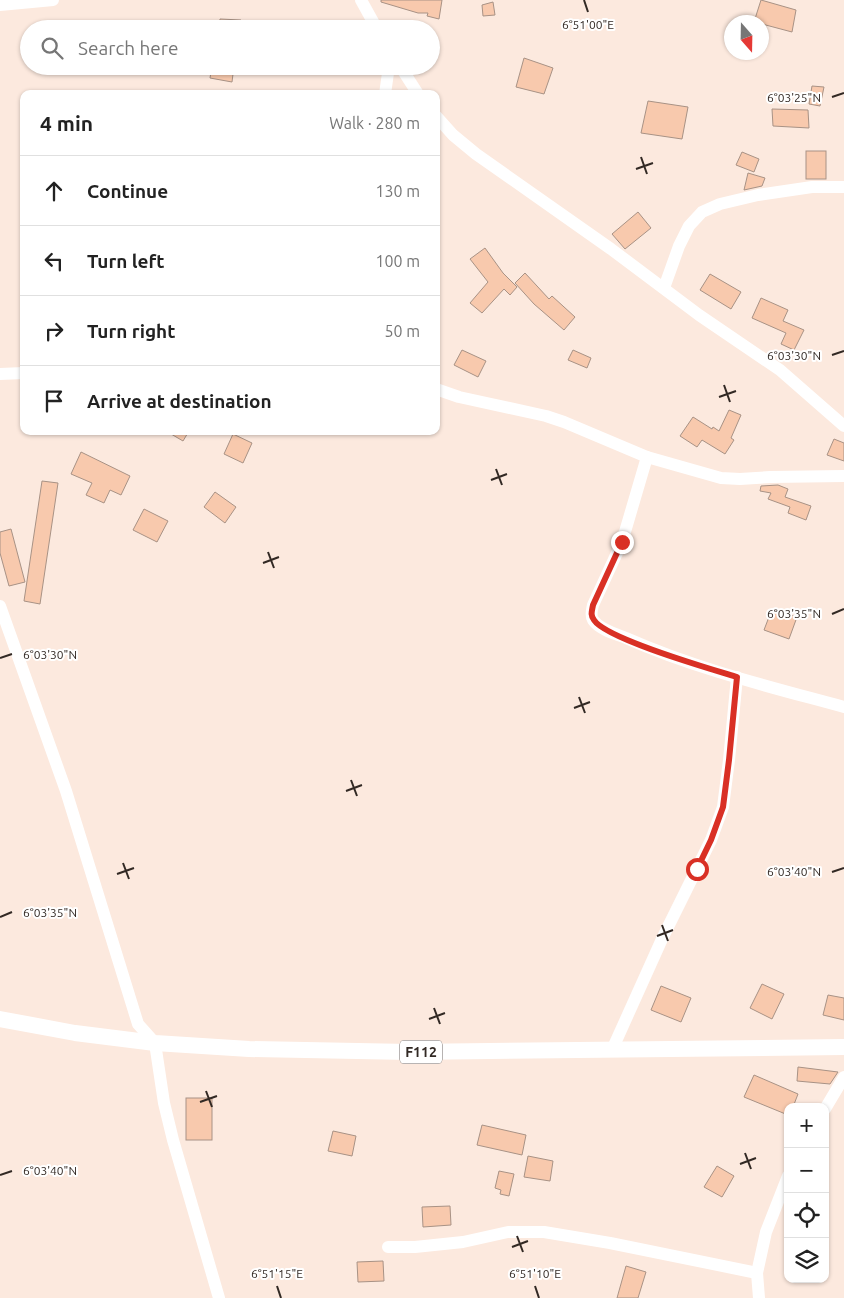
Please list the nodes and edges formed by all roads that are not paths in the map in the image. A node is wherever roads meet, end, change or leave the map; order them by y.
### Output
1 (53, 0) edge
2 (361, 0) edge
3 (0, 5) edge
4 (372, 20) edge
5 (387, 75) edge
6 (406, 75) edge
7 (385, 90) edge
8 (415, 90) edge
9 (440, 120) edge
10 (844, 187) edge
11 (664, 288) junction
12 (20, 373) edge
13 (0, 374) edge
14 (440, 390) edge
15 (844, 426) edge
16 (647, 457) junction
17 (844, 476) edge
18 (0, 606) edge
19 (737, 677) junction
20 (844, 707) edge
21 (0, 1019) edge
22 (155, 1043) junction
23 (844, 1047) edge
24 (612, 1050) junction
25 (844, 1077) edge
26 (829, 1103) edge
27 (784, 1186) edge
28 (388, 1247) dead end
29 (757, 1274) junction
30 (219, 1298) edge
31 (759, 1298) edge

1 - 3 street
2 - 4 street
5 - 7 street
6 - 8 street
9 - 11 street
10 - 11 street
11 - 15 street
12 - 13 street
14 - 16 street
16 - 17 street
16 - 19 street
18 - 22 street
19 - 20 street
19 - 24 street
21 - 22 main road, F112
22 - 24 main road, F112
22 - 30 street
23 - 24 main road, F112
25 - 26 street
27 - 29 street
28 - 29 street
29 - 31 street

